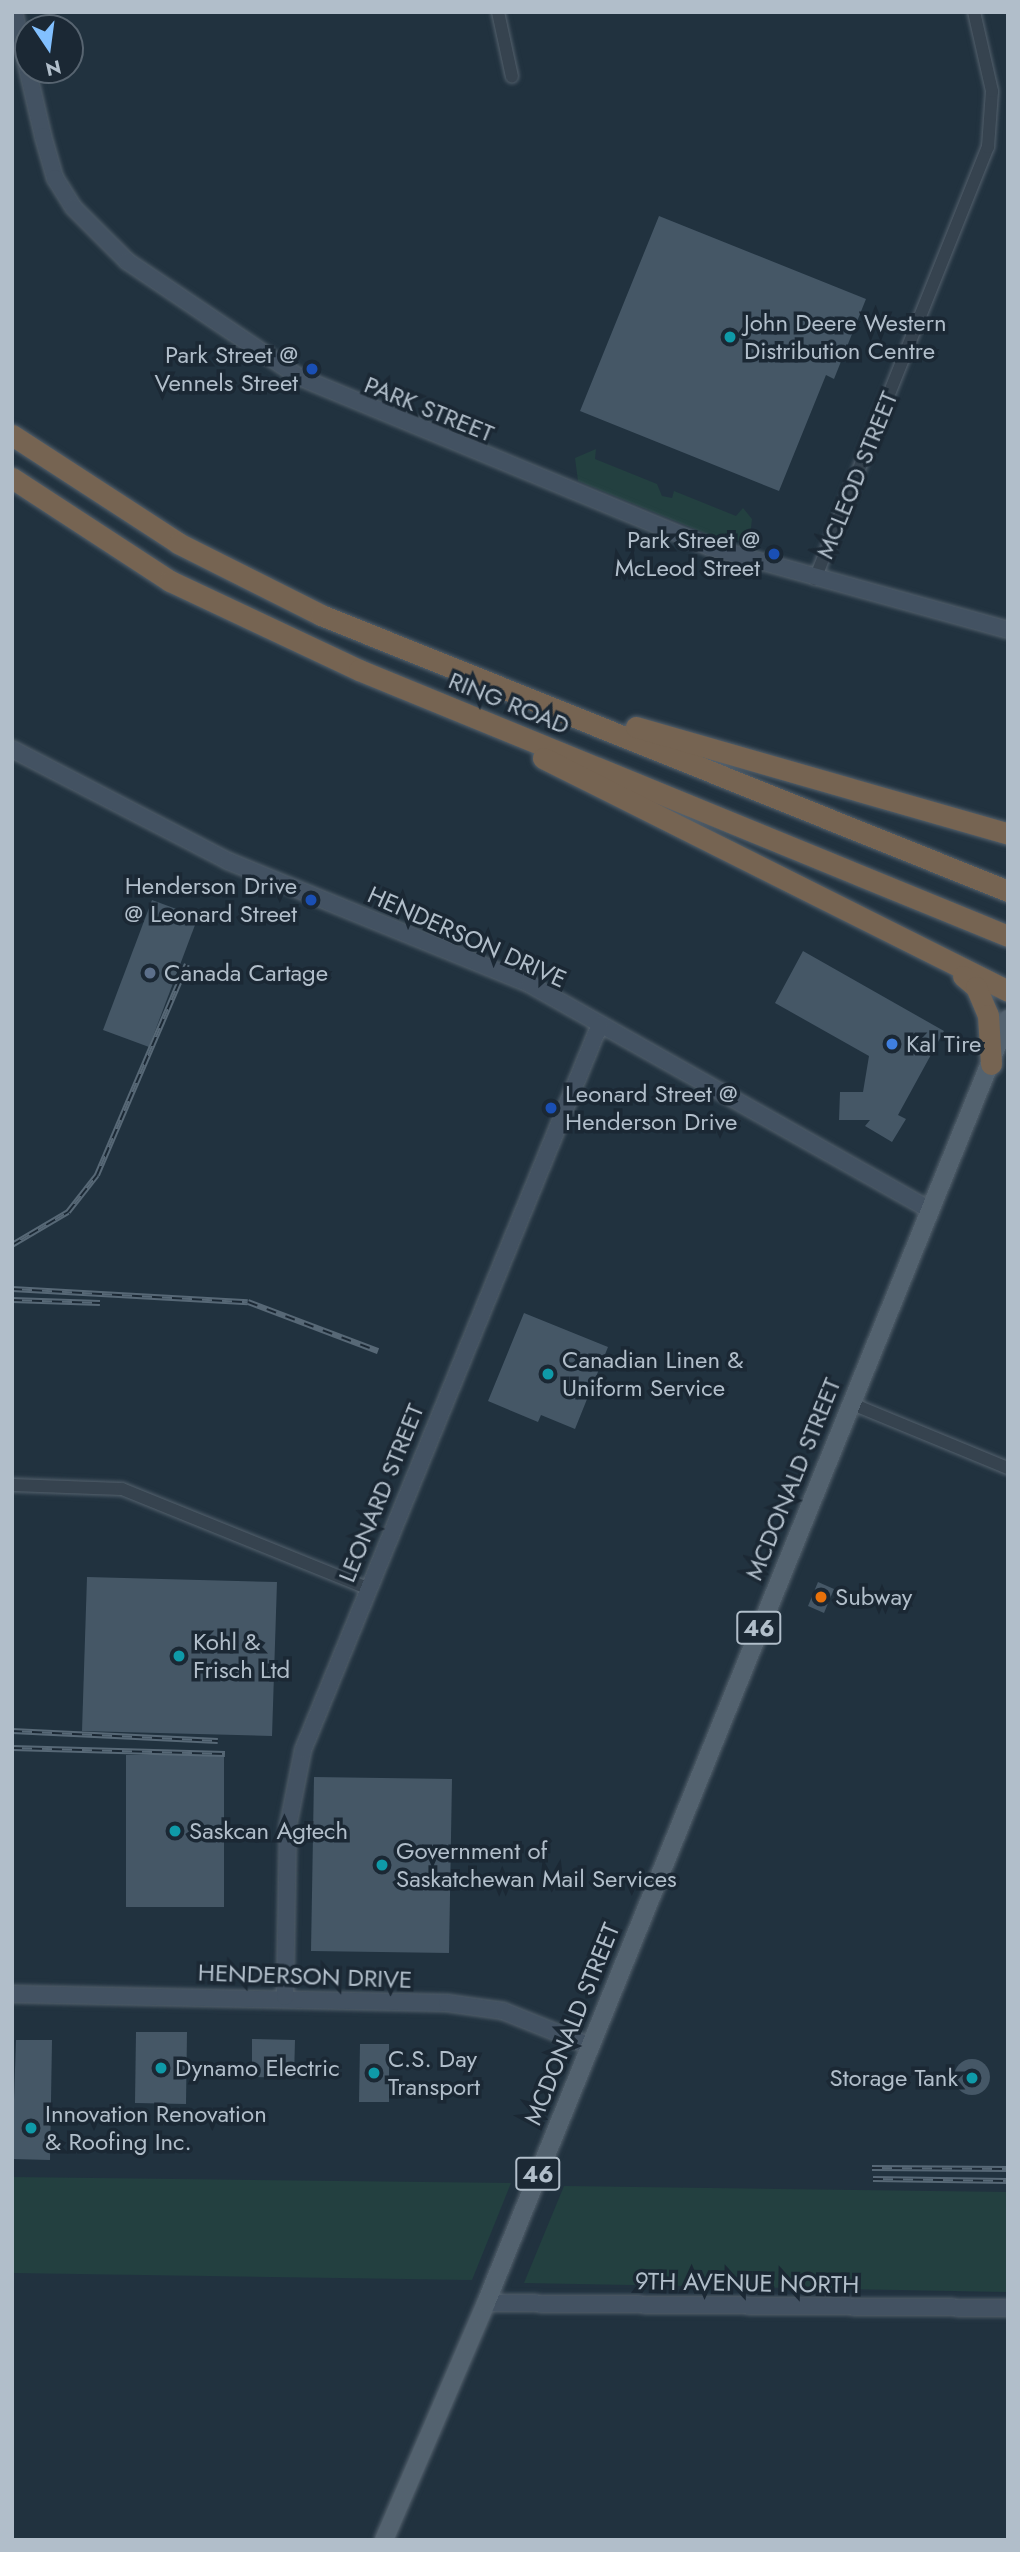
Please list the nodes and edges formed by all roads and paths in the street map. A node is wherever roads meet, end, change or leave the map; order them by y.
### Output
1 (13, 12) edge
2 (498, 12) edge
3 (974, 12) edge
4 (512, 77) dead end
5 (12, 435) edge
6 (12, 478) edge
7 (815, 579) junction
8 (1008, 630) edge
9 (359, 670) junction
10 (495, 683) junction
11 (12, 749) edge
12 (1008, 834) edge
13 (1008, 891) edge
14 (1006, 935) edge
15 (956, 969) junction
16 (1008, 991) edge
17 (1008, 1019) edge
18 (600, 1024) junction
19 (1008, 1045) edge
20 (991, 1064) junction
21 (928, 1209) junction
22 (850, 1404) junction
23 (1008, 1468) edge
24 (12, 1485) edge
25 (367, 1588) junction
26 (12, 1994) edge
27 (285, 1997) junction
28 (590, 2046) junction
29 (486, 2303) junction
30 (1008, 2308) edge
31 (384, 2540) edge

1 - 7 street, PARK STREET
2 - 4 street
3 - 7 street, MCLEOD STREET
5 - 10 highway, RING ROAD
6 - 9 highway, RING ROAD
7 - 8 street, PARK STREET
9 - 14 highway, RING ROAD
9 - 15 highway
10 - 12 highway
10 - 13 highway, RING ROAD
11 - 18 street, HENDERSON DRIVE
15 - 16 highway
15 - 20 highway
17 - 20 main road, MCDONALD STREET / 46
18 - 21 street, HENDERSON DRIVE
18 - 25 street, LEONARD STREET
19 - 20 highway
20 - 21 main road, MCDONALD STREET / 46
21 - 22 main road, MCDONALD STREET / 46
22 - 23 street
22 - 28 main road, MCDONALD STREET / 46
24 - 25 street
25 - 27 street, LEONARD STREET
26 - 27 street, HENDERSON DRIVE
27 - 28 street, HENDERSON DRIVE
28 - 29 main road, MCDONALD STREET / 46
29 - 30 street, 9TH AVENUE NORTH
29 - 31 main road, MCDONALD STREET / 46

